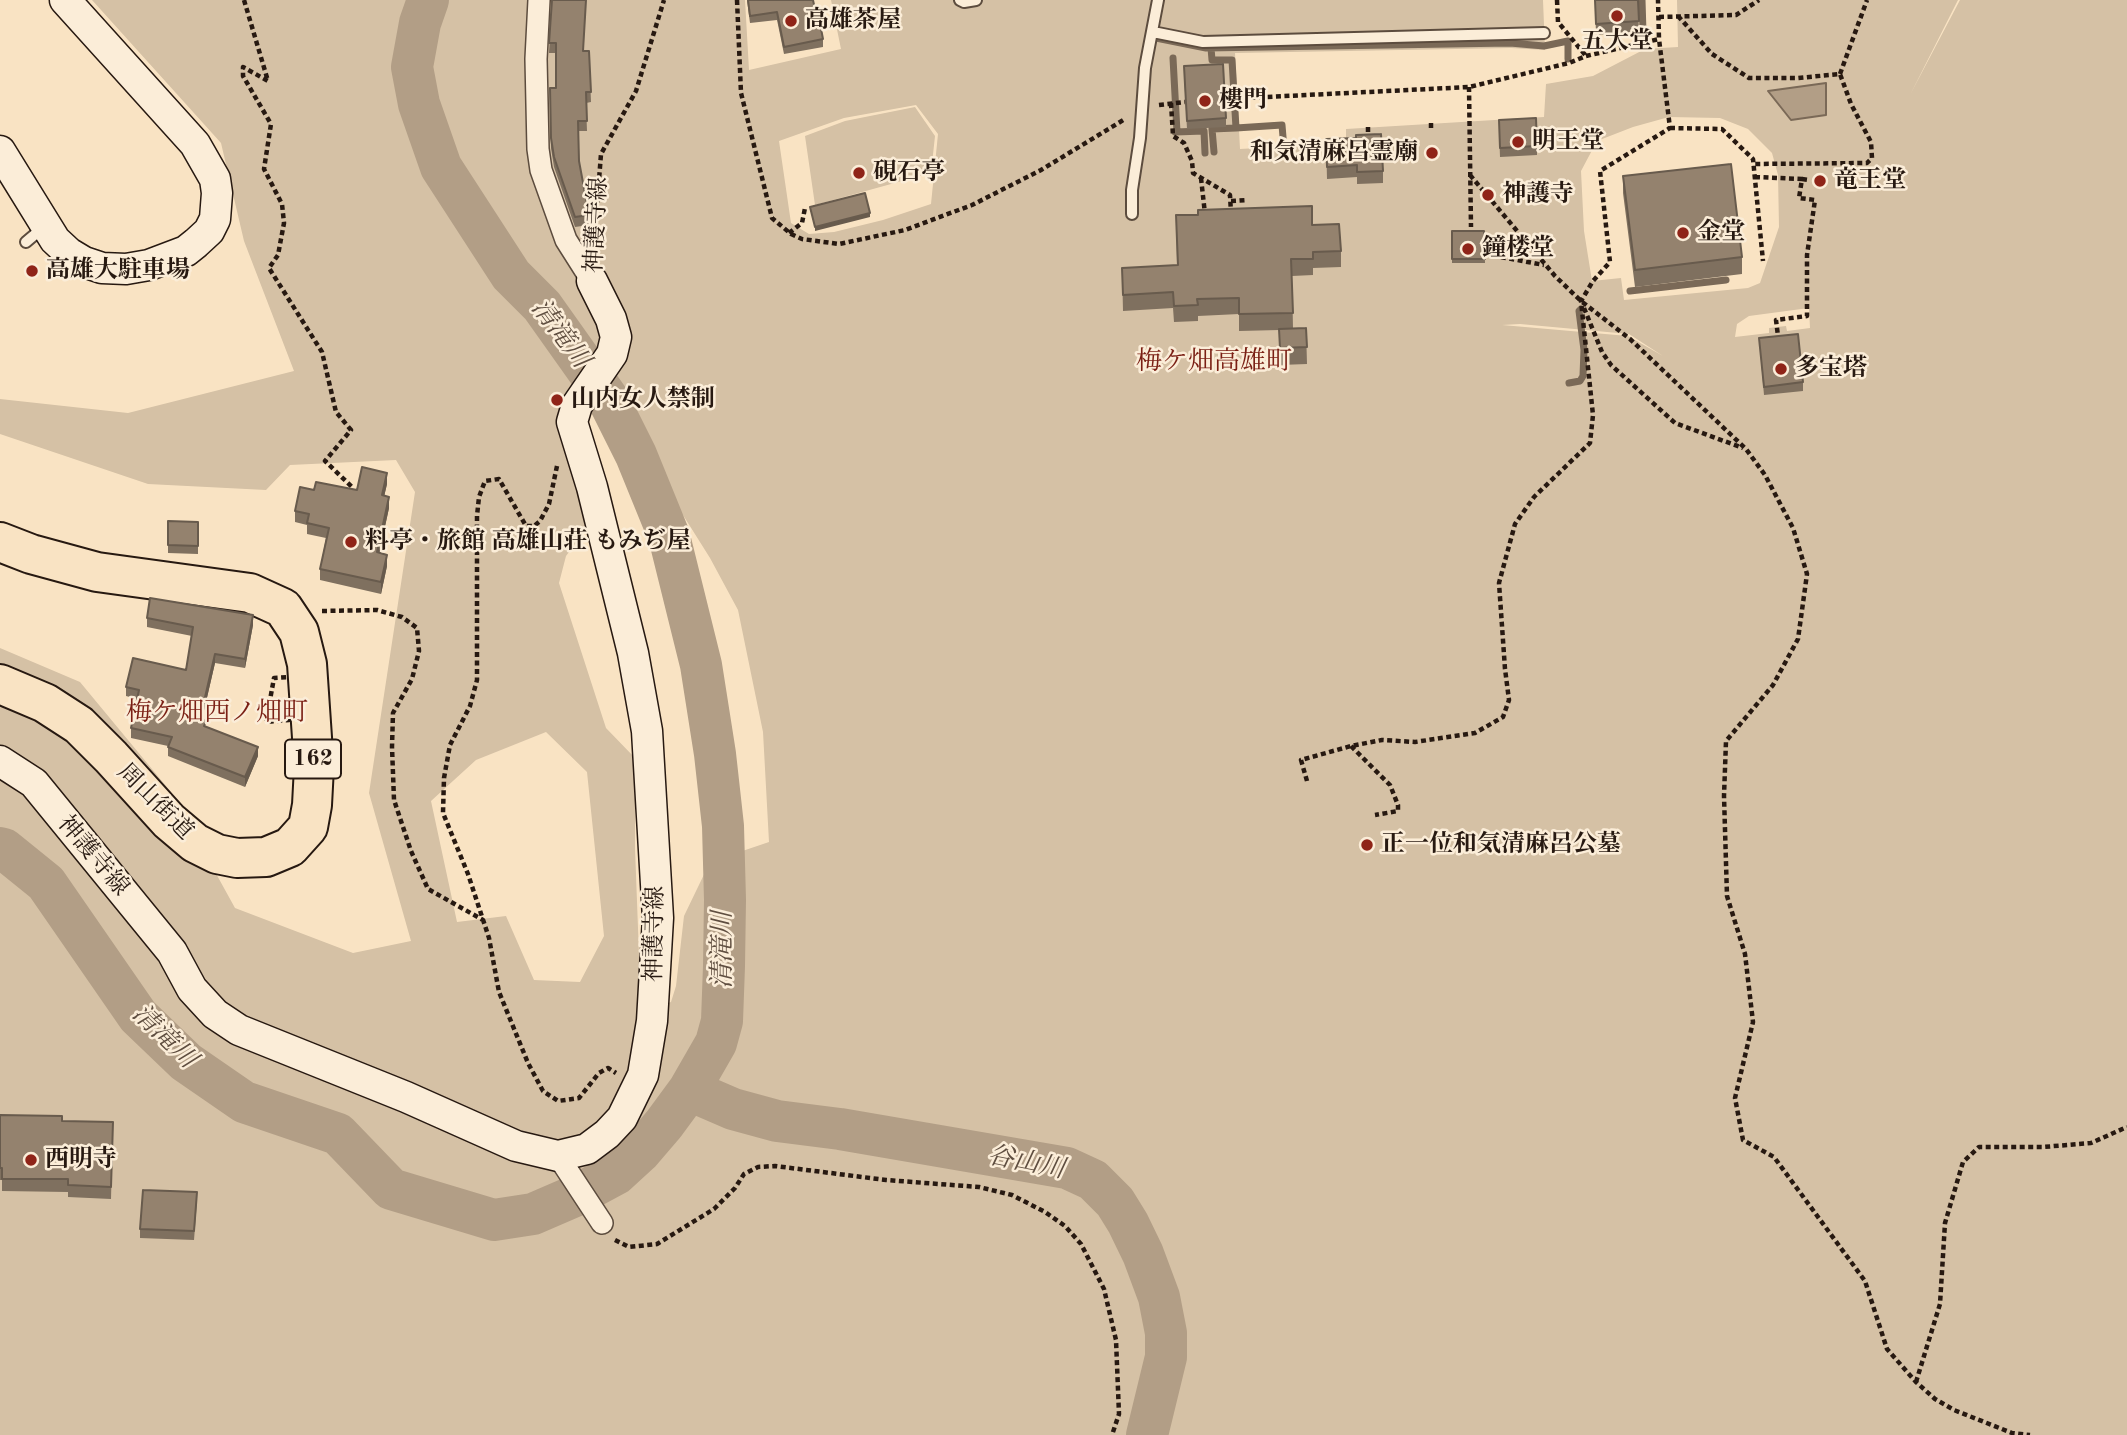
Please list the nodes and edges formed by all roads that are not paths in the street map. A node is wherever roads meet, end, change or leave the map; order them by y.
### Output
1 (65, 0) edge
2 (539, 0) edge
3 (961, 0) edge
4 (976, 0) edge
5 (1158, 0) edge
6 (1153, 32) junction
7 (1544, 33) dead end
8 (0, 151) edge
9 (1132, 214) dead end
10 (592, 281) joint
11 (0, 542) edge
12 (0, 684) edge
13 (0, 761) edge
14 (561, 1161) junction
15 (602, 1223) road end

1 - 8 main road
2 - 10 street
3 - 4 lane
5 - 6 lane
6 - 7 lane
6 - 9 lane
10 - 14 main road, 神護寺線
11 - 12 highway, 周山街道 / 162
13 - 14 main road, 神護寺線
14 - 15 street

